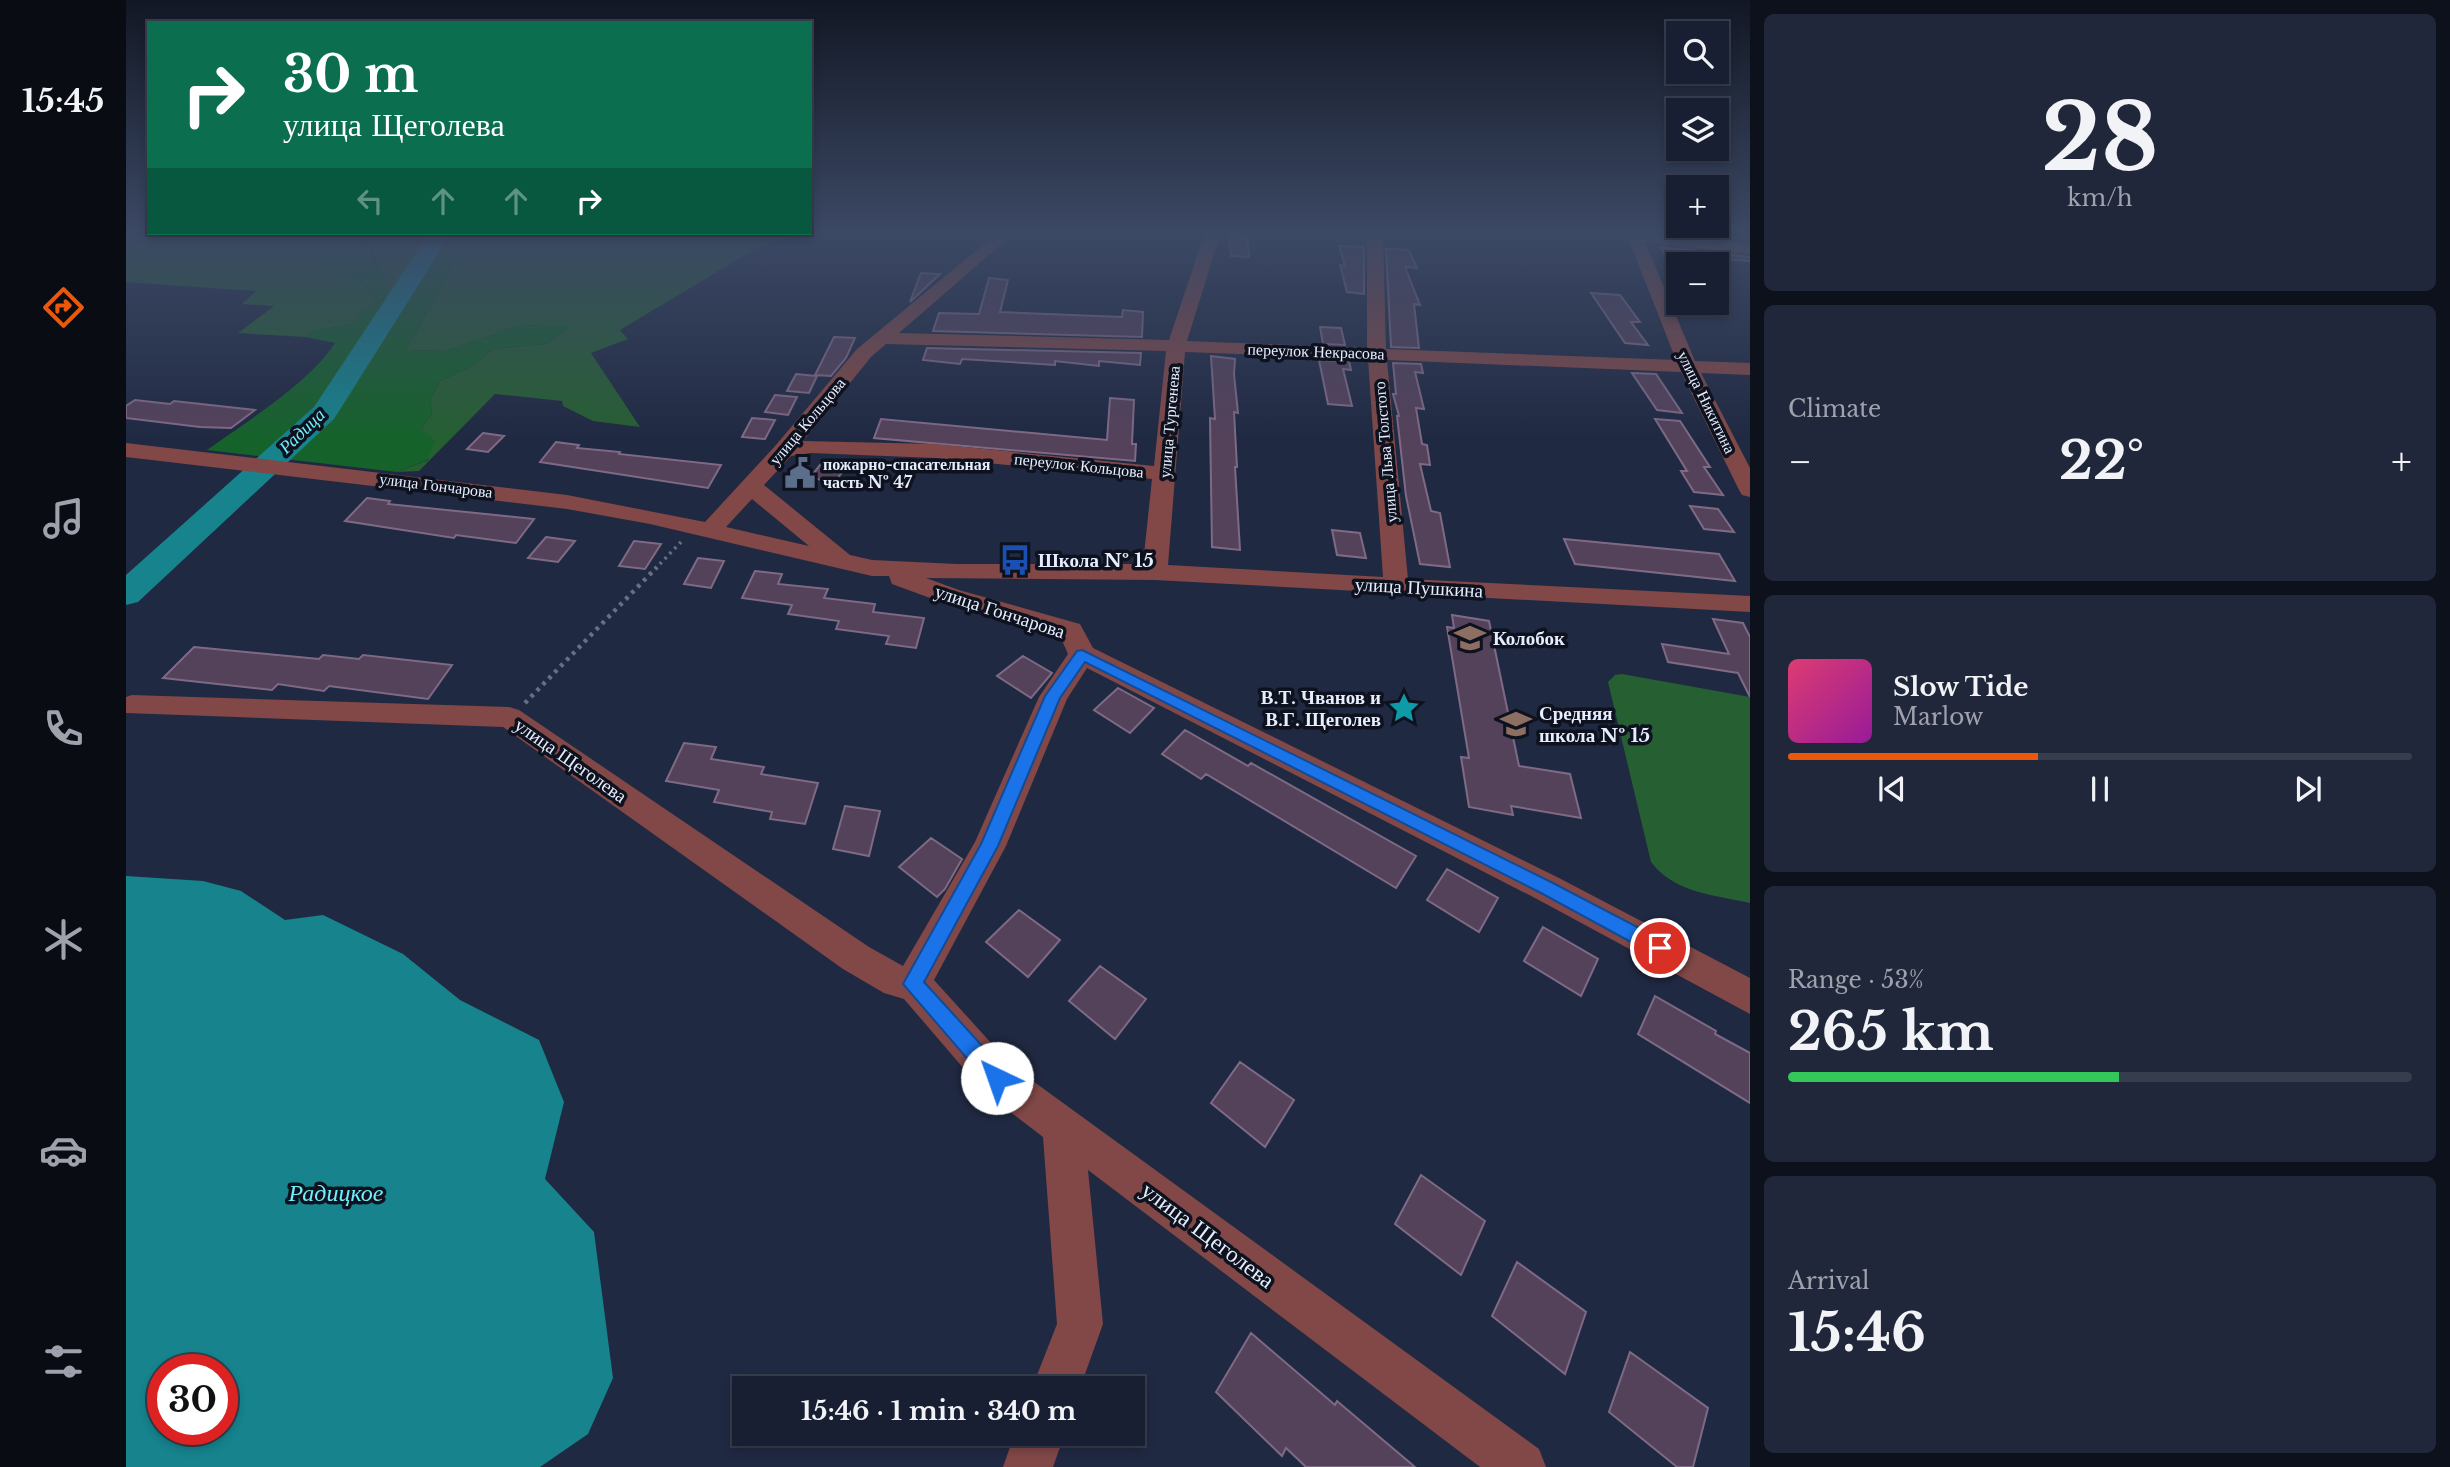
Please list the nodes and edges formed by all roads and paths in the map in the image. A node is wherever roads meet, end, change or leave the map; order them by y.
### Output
1 (922, 303) edge
2 (1190, 303) edge
3 (1376, 303) edge
4 (1661, 303) edge
5 (881, 338) junction
6 (1176, 346) junction
7 (1377, 353) junction
8 (1688, 367) junction
9 (1750, 369) edge
10 (126, 450) edge
11 (784, 450) junction
12 (1165, 474) junction
13 (751, 486) junction
14 (1750, 490) edge
15 (702, 529) junction
16 (859, 566) junction
17 (1087, 571) joint
18 (1155, 572) junction
19 (1396, 586) junction
20 (1750, 604) edge
21 (1082, 654) junction
22 (132, 705) dead end
23 (511, 718) junction
24 (913, 984) junction
25 (1750, 997) edge
26 (1063, 1127) junction
27 (1060, 1376) edge
28 (1035, 1446) edge
29 (1028, 1467) edge
30 (1521, 1467) edge

1 - 5 street, улица Кольцова
2 - 6 street, улица Тургенева
3 - 7 street, улица Льва Толстого
4 - 8 street, улица Никитина
5 - 6 street, переулок Некрасова
5 - 11 street, улица Кольцова
6 - 7 street, переулок Некрасова
6 - 12 street, улица Тургенева
7 - 8 street, переулок Некрасова
7 - 19 street, улица Льва Толстого
8 - 9 street, переулок Некрасова
8 - 14 street, улица Никитина
10 - 15 street, улица Гончарова
11 - 12 street, переулок Кольцова
11 - 13 street, улица Кольцова
12 - 18 street, улица Тургенева
13 - 15 street, улица Кольцова
13 - 16 street
15 - 16 street, улица Гончарова
15 - 23 path
16 - 17 street, улица Гончарова
16 - 21 street, улица Гончарова
17 - 18 street, улица Пушкина
18 - 19 street, улица Пушкина
19 - 20 street, улица Пушкина
21 - 24 street
21 - 25 street, улица Гончарова
22 - 23 street, улица Щеголева
23 - 24 street, улица Щеголева
24 - 26 street, улица Щеголева
26 - 27 street
26 - 30 street, улица Щеголева
28 - 29 street

